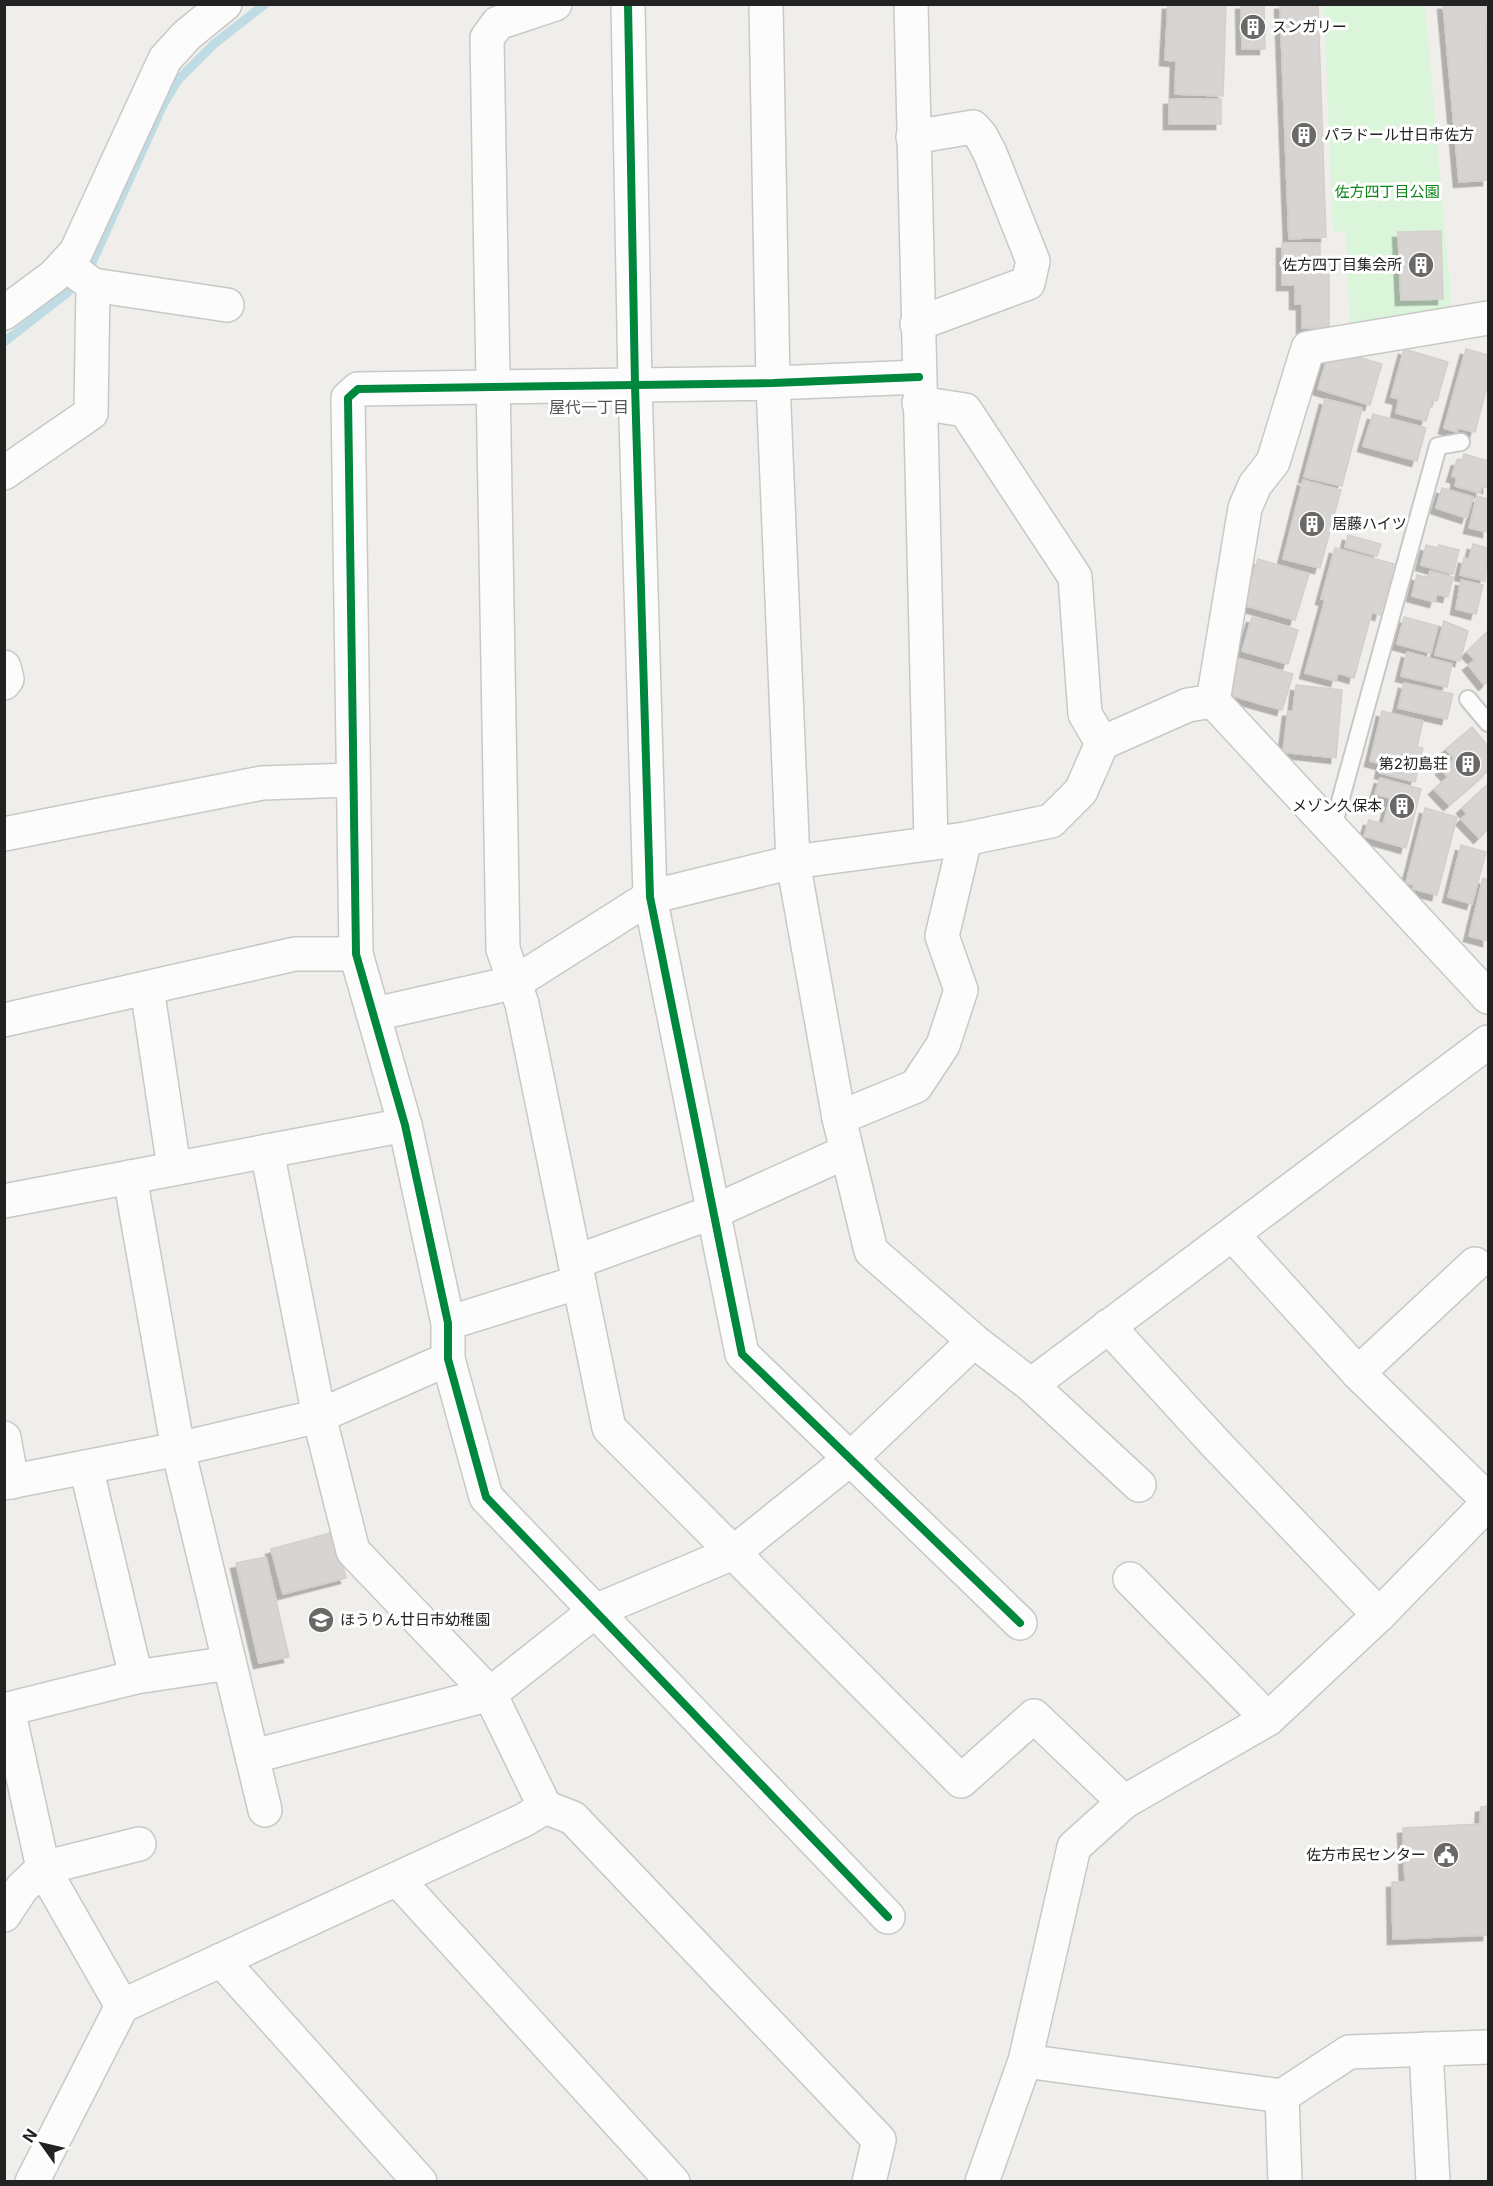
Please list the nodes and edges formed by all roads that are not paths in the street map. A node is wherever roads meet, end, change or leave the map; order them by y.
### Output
1 (225, 4) edge
2 (555, 4) edge
3 (628, 4) edge
4 (766, 4) edge
5 (911, 4) edge
6 (913, 136) junction
7 (66, 265) junction
8 (93, 285) junction
9 (227, 305) dead end
10 (4, 313) edge
11 (1488, 318) edge
12 (917, 324) junction
13 (773, 383) junction
14 (635, 385) junction
15 (493, 389) junction
16 (919, 390) junction
17 (1461, 442) dead end
18 (4, 473) edge
19 (4, 667) edge
20 (4, 683) edge
21 (1468, 699) dead end
22 (1213, 700) junction
23 (1488, 723) edge
24 (1102, 743) junction
25 (352, 780) junction
26 (1333, 827) junction
27 (4, 834) edge
28 (965, 839) junction
29 (931, 843) junction
30 (793, 862) junction
31 (650, 897) junction
32 (356, 954) junction
33 (516, 982) junction
34 (147, 988) junction
35 (1488, 997) edge
36 (375, 1014) junction
37 (4, 1020) edge
38 (1488, 1042) edge
39 (839, 1118) junction
40 (405, 1125) junction
41 (267, 1151) junction
42 (846, 1152) junction
43 (174, 1168) junction
44 (130, 1177) junction
45 (4, 1200) edge
46 (713, 1212) junction
47 (1233, 1235) junction
48 (1475, 1264) dead end
49 (577, 1272) junction
50 (448, 1323) junction
51 (1108, 1326) junction
52 (974, 1341) junction
53 (448, 1359) junction
54 (1358, 1373) junction
55 (1031, 1385) junction
56 (319, 1416) junction
57 (4, 1438) edge
58 (178, 1449) junction
59 (850, 1459) junction
60 (86, 1467) junction
61 (8, 1482) edge
62 (1139, 1485) dead end
63 (1488, 1502) edge
64 (733, 1553) junction
65 (1130, 1579) dead end
66 (595, 1611) junction
67 (1379, 1615) junction
68 (1020, 1623) dead end
69 (229, 1663) junction
70 (136, 1677) junction
71 (490, 1694) junction
72 (6, 1709) edge
73 (1268, 1719) junction
74 (254, 1756) junction
75 (1124, 1802) junction
76 (545, 1807) junction
77 (265, 1810) dead end
78 (139, 1844) dead end
79 (43, 1868) junction
80 (397, 1879) junction
81 (4, 1915) edge
82 (888, 1917) dead end
83 (221, 1960) junction
84 (122, 2006) junction
85 (1488, 2047) edge
86 (1426, 2049) junction
87 (1025, 2061) junction
88 (1282, 2096) junction
89 (32, 2181) edge
90 (420, 2181) edge
91 (673, 2181) edge
92 (869, 2181) edge
93 (982, 2181) edge
94 (1285, 2181) edge
95 (1433, 2181) edge

1 - 7 street
2 - 15 street
3 - 14 street
4 - 13 street
5 - 6 street
6 - 12 street
6 - 12 street
7 - 8 street
7 - 10 street
8 - 9 street
8 - 18 street
11 - 22 street
12 - 16 street
13 - 14 street
13 - 16 street
13 - 30 street
14 - 15 street
14 - 31 street
15 - 25 street
15 - 33 street
16 - 24 street
16 - 29 street
17 - 26 lane
19 - 20 street
21 - 23 lane
22 - 24 street
22 - 26 street
24 - 28 street
25 - 27 street
25 - 32 street
26 - 35 street
28 - 29 street
28 - 39 street
29 - 30 street
30 - 31 street
30 - 39 street
31 - 33 street
31 - 46 street
32 - 34 street
32 - 36 street
33 - 36 street
33 - 49 street
34 - 37 street
34 - 43 street
36 - 40 street
38 - 47 street
39 - 42 street
40 - 41 street
40 - 50 street
41 - 43 street
41 - 56 street
42 - 46 street
42 - 52 street
43 - 44 street
44 - 45 street
44 - 58 street
46 - 49 street
46 - 59 street
47 - 51 street
47 - 54 street
48 - 54 street
49 - 50 street
49 - 64 street
50 - 53 street
51 - 55 street
51 - 67 street
52 - 55 street
52 - 59 street
53 - 56 street
53 - 66 street
54 - 63 street
55 - 62 street
56 - 58 street
56 - 71 street
57 - 61 street
58 - 60 street
58 - 69 street
59 - 64 street
59 - 68 street
60 - 61 street
60 - 70 street
63 - 67 street
64 - 66 street
64 - 75 street
65 - 73 street
66 - 71 street
66 - 82 street
67 - 73 street
69 - 70 street
69 - 74 street
70 - 72 street
71 - 74 street
71 - 76 street
72 - 79 street
73 - 75 street
74 - 77 street
75 - 87 street
76 - 80 street
76 - 92 street
78 - 79 street
79 - 81 street
79 - 84 street
80 - 83 street
80 - 91 street
83 - 84 street
83 - 90 street
84 - 89 street
85 - 86 street
86 - 88 street
86 - 95 street
87 - 88 street
87 - 93 street
88 - 94 street

